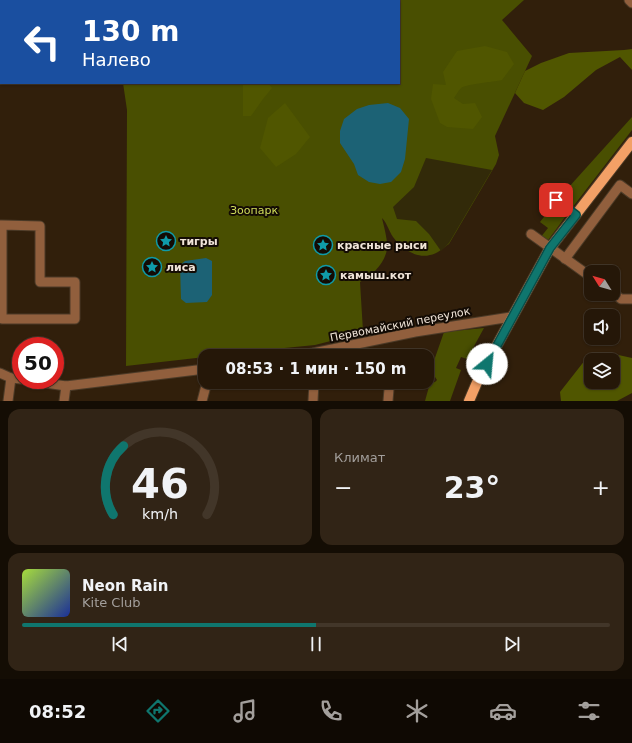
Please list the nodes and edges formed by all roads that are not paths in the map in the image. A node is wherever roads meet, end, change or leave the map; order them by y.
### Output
1 (629, 0) edge
2 (632, 3) edge
3 (632, 142) edge
4 (632, 194) edge
5 (556, 200) dead end
6 (576, 215) junction
7 (1, 225) edge
8 (531, 234) dead end
9 (550, 248) junction
10 (565, 259) junction
11 (584, 272) edge
12 (620, 298) edge
13 (632, 299) edge
14 (511, 317) junction
15 (345, 349) edge
16 (198, 370) edge
17 (0, 373) edge
18 (11, 378) joint
19 (66, 386) joint
20 (205, 389) edge
21 (314, 389) edge
22 (389, 389) edge
23 (8, 401) edge
24 (64, 401) edge
25 (202, 401) edge
26 (313, 401) edge
27 (388, 401) edge
28 (469, 401) edge

1 - 2 street
3 - 6 main road
4 - 10 street
5 - 6 street
6 - 9 main road
7 - 7 street
8 - 9 street
9 - 10 street
9 - 14 main road
10 - 11 street
12 - 13 street
14 - 15 street, Первомайский переулок
14 - 28 main road
16 - 19 street
17 - 18 street
18 - 23 street
19 - 24 street
20 - 25 street
21 - 26 street
22 - 27 street

